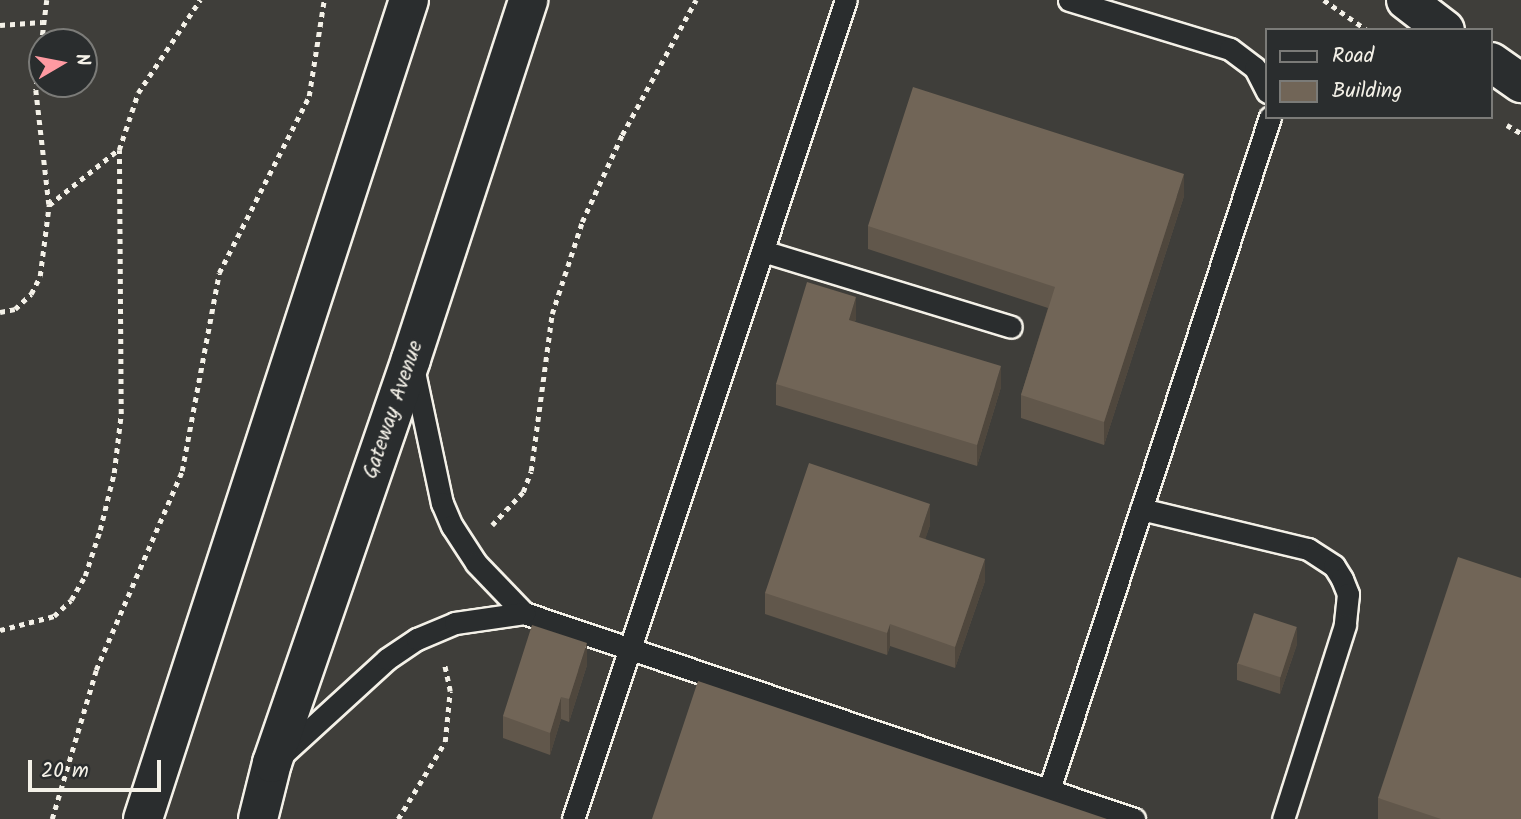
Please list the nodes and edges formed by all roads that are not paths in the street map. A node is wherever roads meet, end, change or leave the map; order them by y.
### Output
1 (409, 0) edge
2 (528, 0) edge
3 (846, 0) edge
4 (1069, 0) edge
5 (1406, 0) edge
6 (1442, 28) edge
7 (1493, 63) edge
8 (1521, 83) edge
9 (1266, 90) edge
10 (1269, 119) edge
11 (763, 251) junction
12 (1011, 327) dead end
13 (411, 359) junction
14 (1140, 509) junction
15 (524, 612) junction
16 (629, 649) junction
17 (272, 763) junction
18 (1049, 790) junction
19 (144, 819) edge
20 (258, 819) edge
21 (573, 819) edge
22 (1134, 819) edge
23 (1283, 819) edge

1 - 19 main road
2 - 13 main road, Gateway Avenue
3 - 11 lane
4 - 9 lane
5 - 6 main road
7 - 8 main road
10 - 14 lane
11 - 12 lane
11 - 16 lane
13 - 15 lane
13 - 17 main road, Gateway Avenue
14 - 18 lane
14 - 23 lane
15 - 16 lane
15 - 17 lane
16 - 18 lane
16 - 21 lane
17 - 20 main road, Gateway Avenue
18 - 22 lane

